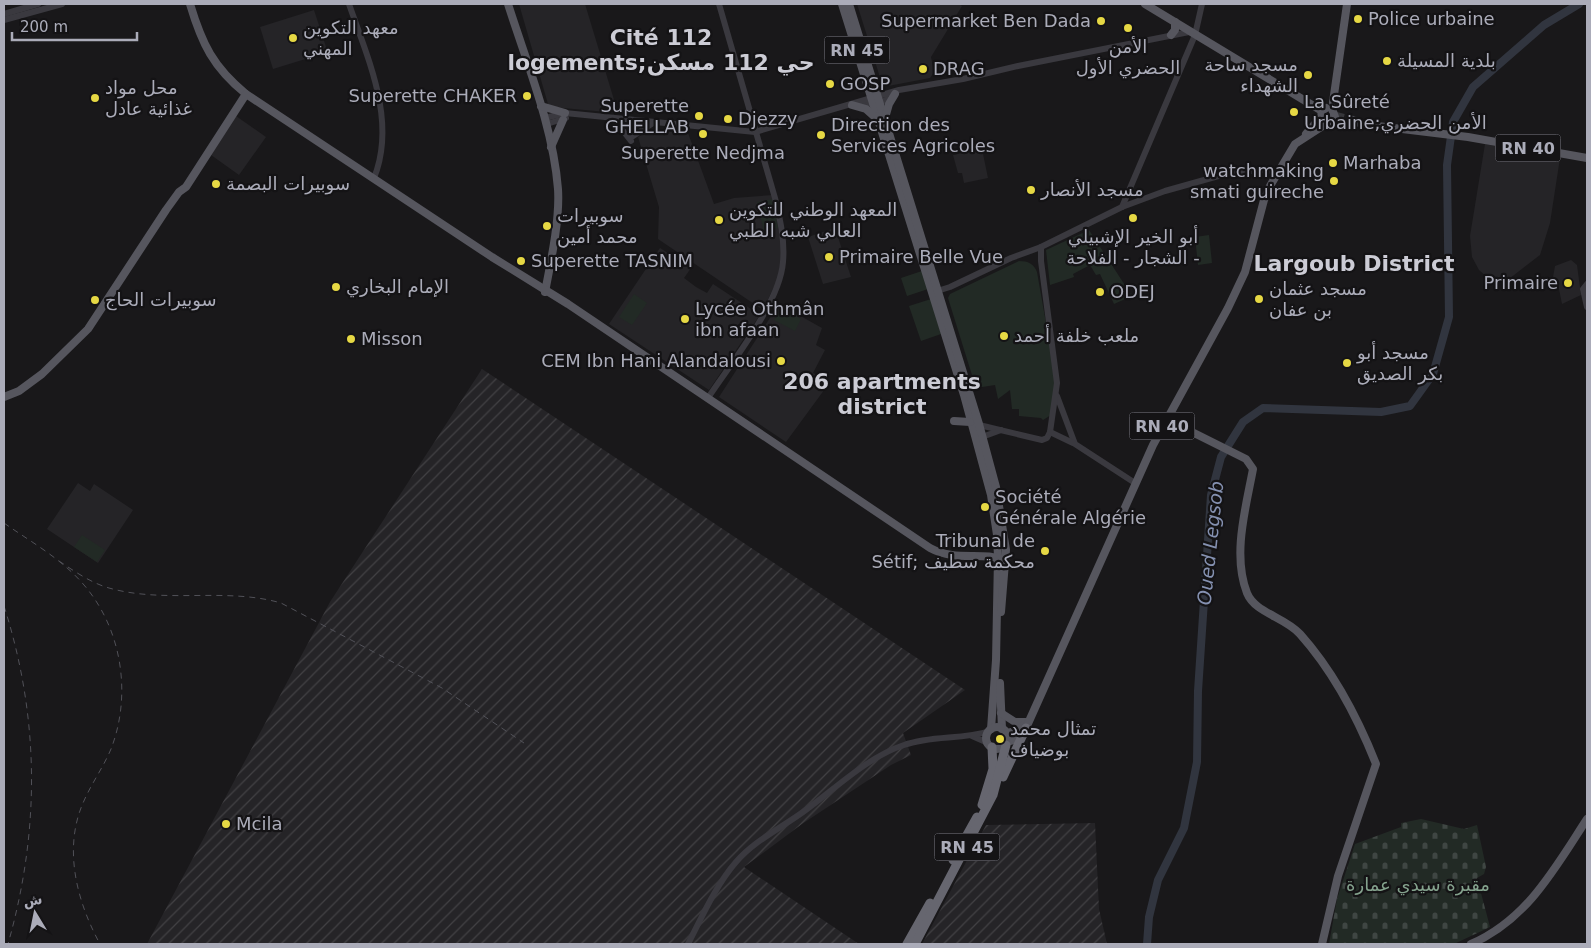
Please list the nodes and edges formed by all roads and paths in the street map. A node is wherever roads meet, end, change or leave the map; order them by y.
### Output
1 (38, 4) edge
2 (62, 4) edge
3 (190, 4) edge
4 (350, 4) edge
5 (508, 4) edge
6 (719, 4) edge
7 (1145, 4) edge
8 (1202, 4) edge
9 (1347, 4) edge
10 (846, 6) edge
11 (4, 14) edge
12 (4, 20) edge
13 (1174, 22) junction
14 (1192, 33) junction
15 (1171, 35) junction
16 (897, 92) junction
17 (1334, 92) junction
18 (246, 94) junction
19 (875, 100) junction
20 (849, 105) junction
21 (541, 106) junction
22 (749, 112) junction
23 (1330, 113) junction
24 (566, 116) junction
25 (614, 118) junction
26 (545, 120) junction
27 (882, 120) junction
28 (1354, 122) tunnel mouth
29 (652, 123) junction
30 (736, 130) junction
31 (755, 132) junction
32 (551, 147) junction
33 (1587, 158) edge
34 (1278, 171) junction
35 (374, 178) junction
36 (1122, 207) junction
37 (1042, 247) junction
38 (1030, 251) junction
39 (1041, 261) junction
40 (1587, 284) edge
41 (545, 292) junction
42 (934, 292) junction
43 (1587, 306) edge
44 (1056, 395) junction
45 (4, 397) edge
46 (708, 398) junction
47 (1166, 419) junction
48 (954, 420) dead end
49 (973, 423) junction
50 (1002, 430) junction
51 (1050, 432) junction
52 (982, 437) junction
53 (1074, 444) junction
54 (1135, 482) junction
55 (998, 557) junction
56 (1006, 561) junction
57 (1001, 713) junction
58 (1027, 723) junction
59 (991, 730) junction
60 (1004, 731) junction
61 (970, 736) junction
62 (1006, 744) junction
63 (990, 745) junction
64 (993, 795) junction
65 (1587, 819) edge
66 (688, 944) edge
67 (907, 944) edge
68 (915, 944) edge
69 (1322, 944) edge
70 (1471, 944) edge

1 - 11 street
2 - 12 street
3 - 18 main road
4 - 35 street
5 - 21 main road
6 - 22 street
7 - 13 main road
8 - 14 street
9 - 17 main road
10 - 19 main road, RN 45
13 - 14 main road
13 - 15 main road
14 - 15 street
14 - 23 main road
14 - 36 street
15 - 16 street
16 - 19 street
16 - 27 main road
17 - 23 main road
17 - 23 main road
18 - 35 main road
18 - 45 main road
19 - 20 street
19 - 27 main road, RN 45
20 - 27 main road
20 - 31 street
21 - 24 main road
21 - 26 main road
22 - 30 street
22 - 31 street
23 - 34 main road, RN 40
24 - 25 street
24 - 26 street
24 - 32 main road
25 - 29 street
25 - 29 street
26 - 32 main road
27 - 42 main road, RN 45
28 - 33 main road, RN 40
29 - 30 street
30 - 31 street
31 - 46 street
32 - 41 main road
34 - 36 street
34 - 47 main road, RN 40
35 - 41 main road
36 - 37 street
37 - 38 street
37 - 39 street
38 - 39 street
38 - 42 street
39 - 44 street
40 - 43 street
41 - 46 main road
42 - 49 main road, RN 45
44 - 51 street
44 - 53 street
46 - 55 main road
47 - 54 main road, RN 40
47 - 69 main road
48 - 49 main road
49 - 50 street
49 - 52 main road, RN 45
49 - 55 main road, RN 45
50 - 51 street
50 - 52 street
51 - 53 street
52 - 56 main road, RN 45
53 - 54 street
54 - 58 main road, RN 40
55 - 56 main road
55 - 59 main road, RN 45
56 - 57 main road, RN 45
57 - 58 main road
57 - 60 main road, RN 45
58 - 60 main road
58 - 62 main road
58 - 64 highway, RN 40
59 - 60 main road
59 - 61 street
59 - 63 main road
60 - 62 main road
61 - 63 street
61 - 66 street
62 - 63 main road
62 - 64 highway, RN 45
63 - 67 highway, RN 45
64 - 68 highway, RN 45
65 - 70 main road

